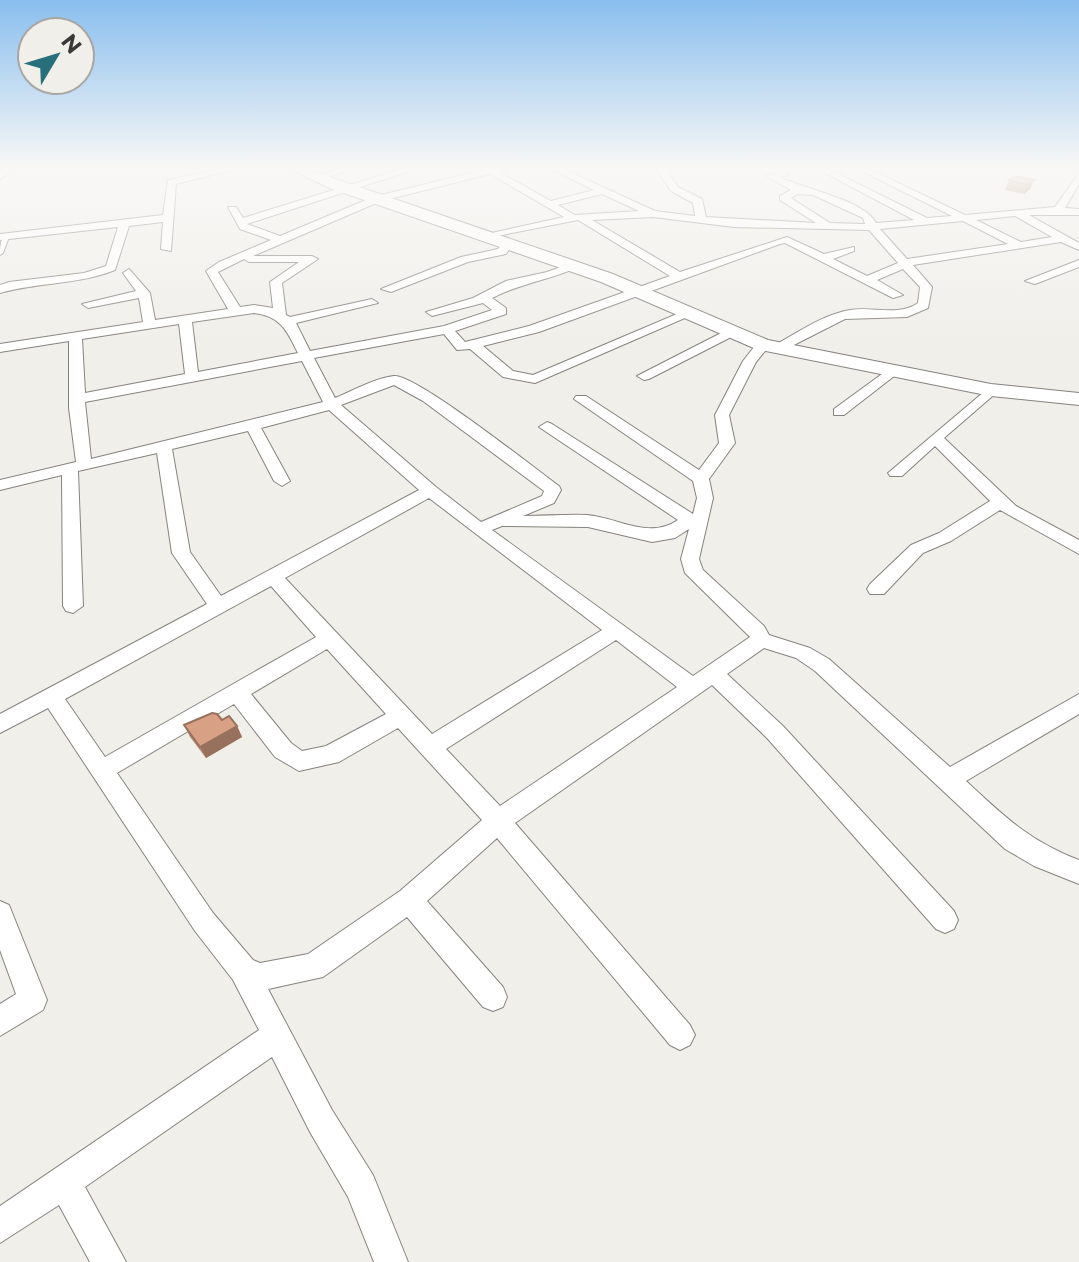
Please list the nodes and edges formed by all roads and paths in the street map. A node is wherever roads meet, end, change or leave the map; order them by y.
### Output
1 (99, 226) edge
2 (123, 226) edge
3 (168, 226) edge
4 (247, 226) edge
5 (315, 226) edge
6 (460, 226) edge
7 (539, 226) edge
8 (590, 226) edge
9 (848, 226) edge
10 (887, 226) edge
11 (982, 226) edge
12 (1041, 226) edge
13 (872, 227) junction
14 (491, 236) junction
15 (3, 237) edge
16 (1064, 238) junction
17 (282, 240) junction
18 (509, 242) junction
19 (1016, 243) junction
20 (1079, 247) edge
21 (167, 249) dead end
22 (850, 249) dead end
23 (0, 253) edge
24 (824, 258) junction
25 (233, 260) junction
26 (907, 263) junction
27 (1079, 263) edge
28 (572, 266) junction
29 (129, 273) dead end
30 (678, 276) junction
31 (867, 280) junction
32 (1031, 281) dead end
33 (0, 289) edge
34 (387, 289) dead end
35 (640, 292) junction
36 (144, 293) junction
37 (897, 295) dead end
38 (484, 298) junction
39 (372, 303) dead end
40 (88, 304) dead end
41 (236, 312) junction
42 (432, 312) dead end
43 (688, 314) junction
44 (284, 318) junction
45 (185, 320) junction
46 (150, 326) junction
47 (447, 329) junction
48 (732, 333) junction
49 (75, 337) junction
50 (473, 344) junction
51 (772, 347) junction
52 (0, 348) edge
53 (305, 354) junction
54 (893, 370) junction
55 (192, 376) junction
56 (644, 376) dead end
57 (991, 390) junction
58 (78, 399) junction
59 (581, 399) dead end
60 (1079, 399) edge
61 (331, 404) junction
62 (839, 412) dead end
63 (252, 425) junction
64 (547, 427) dead end
65 (935, 438) junction
66 (164, 446) junction
67 (77, 466) junction
68 (896, 473) dead end
69 (701, 479) junction
70 (282, 481) dead end
71 (0, 485) edge
72 (430, 491) junction
73 (1002, 501) junction
74 (694, 522) junction
75 (485, 526) junction
76 (1079, 548) edge
77 (273, 577) junction
78 (877, 589) dead end
79 (73, 606) dead end
80 (218, 606) junction
81 (617, 630) junction
82 (330, 638) junction
83 (761, 640) junction
84 (703, 680) junction
85 (237, 692) junction
86 (51, 695) junction
87 (1079, 703) edge
88 (402, 715) junction
89 (0, 724) edge
90 (432, 746) junction
91 (101, 771) junction
92 (948, 780) junction
93 (498, 821) junction
94 (1079, 872) edge
95 (409, 900) junction
96 (0, 914) edge
97 (945, 920) dead end
98 (243, 970) junction
99 (493, 997) dead end
100 (0, 1021) edge
101 (680, 1035) dead end
102 (276, 1036) junction
103 (65, 1183) junction
104 (0, 1226) edge
105 (109, 1262) edge
106 (391, 1262) edge

1 - 15 street
2 - 33 street
3 - 21 street
4 - 17 street
5 - 17 street
6 - 14 main road
7 - 14 street
8 - 30 street
9 - 13 street
10 - 13 street
11 - 19 street
12 - 16 street
13 - 26 street
14 - 18 main road
15 - 23 lane
16 - 19 street
16 - 20 street
17 - 25 street
18 - 28 main road
18 - 34 street
19 - 26 street
22 - 24 street
24 - 30 street
24 - 31 street
25 - 41 street
25 - 44 street
26 - 31 street
26 - 51 street
27 - 32 street
28 - 35 main road
28 - 38 street
29 - 36 street
30 - 35 street
31 - 37 street
35 - 43 main road
35 - 50 street
36 - 40 street
36 - 46 street
38 - 42 street
38 - 47 street
39 - 44 street
41 - 44 street
41 - 45 street
43 - 48 main road
43 - 50 street
44 - 53 street
45 - 46 street
45 - 55 street
46 - 49 street
47 - 50 street
47 - 53 street
48 - 51 main road
48 - 56 street
49 - 52 street
49 - 58 street
51 - 54 main road
51 - 69 street
53 - 55 street
53 - 61 street
54 - 57 main road
54 - 62 street
55 - 58 street
57 - 60 main road
57 - 65 street
58 - 67 street
59 - 69 street
61 - 63 street
61 - 72 street
61 - 75 street
63 - 66 street
63 - 70 street
64 - 74 street
65 - 68 street
65 - 73 street
66 - 67 street
66 - 80 street
67 - 71 street
67 - 79 street
69 - 74 street
72 - 75 street
72 - 77 street
73 - 76 street
73 - 78 street
74 - 75 street
74 - 83 street
75 - 81 street
77 - 80 street
77 - 82 street
80 - 86 street
81 - 84 street
81 - 90 street
82 - 85 street
82 - 88 street
83 - 84 street
83 - 92 street
84 - 93 street
84 - 97 street
85 - 88 street
85 - 91 street
86 - 89 street
86 - 91 street
87 - 92 street
88 - 90 street
90 - 93 street
91 - 98 street
92 - 94 street
93 - 95 street
93 - 101 street
95 - 98 street
95 - 99 street
96 - 100 street
98 - 102 street
102 - 103 street
102 - 106 street
103 - 104 street
103 - 105 street

